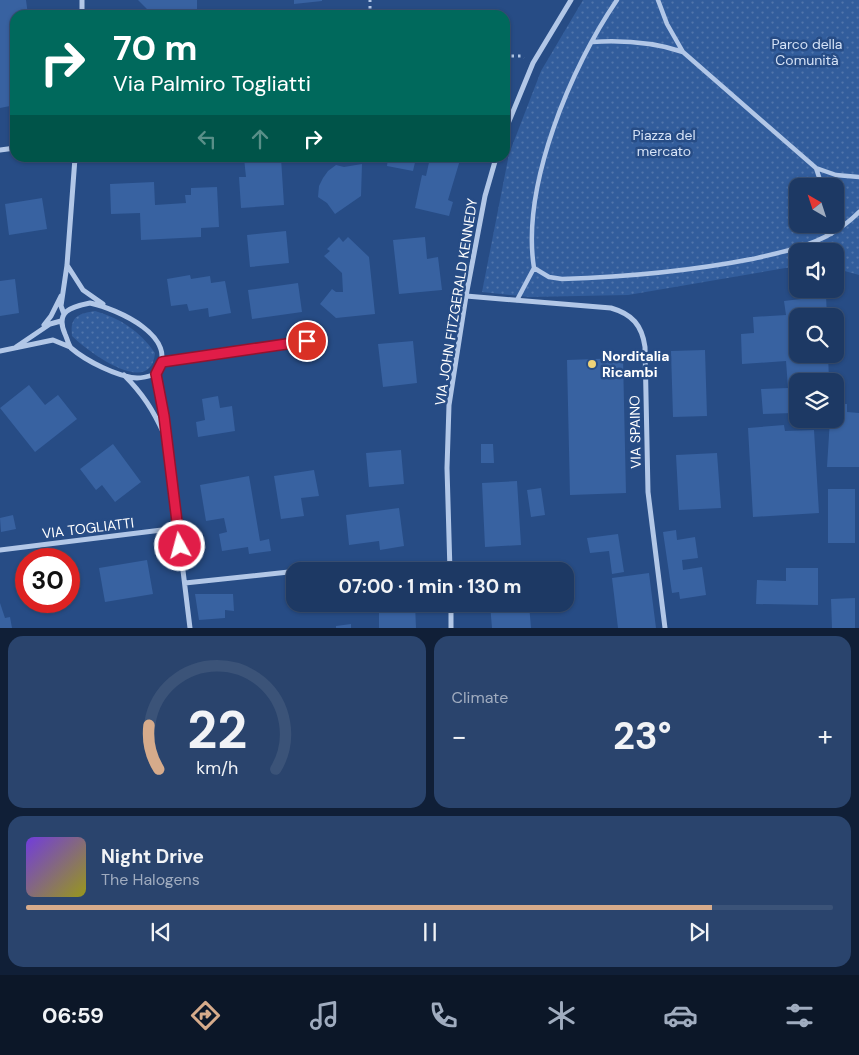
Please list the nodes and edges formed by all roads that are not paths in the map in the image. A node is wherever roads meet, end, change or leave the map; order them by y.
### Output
1 (571, 0) edge
2 (617, 0) edge
3 (658, 0) edge
4 (592, 42) junction
5 (684, 52) junction
6 (510, 119) edge
7 (75, 162) edge
8 (495, 162) edge
9 (816, 168) junction
10 (859, 177) edge
11 (819, 178) edge
12 (859, 212) edge
13 (831, 234) joint
14 (67, 265) junction
15 (534, 268) junction
16 (64, 291) junction
17 (466, 296) junction
18 (518, 300) junction
19 (105, 306) junction
20 (64, 314) junction
21 (61, 321) junction
22 (41, 330) junction
23 (307, 341) dead end
24 (70, 347) junction
25 (14, 349) junction
26 (0, 351) edge
27 (162, 362) junction
28 (156, 374) junction
29 (124, 375) junction
30 (165, 436) junction
31 (178, 528) junction
32 (0, 550) edge
33 (450, 562) edge
34 (286, 572) edge
35 (185, 583) junction
36 (451, 612) edge
37 (190, 628) edge
38 (451, 628) edge
39 (665, 628) edge

1 - 6 street
2 - 4 street
3 - 5 street
4 - 5 street
4 - 15 street
5 - 9 street
7 - 14 street
8 - 17 street, VIA JOHN FITZGERALD KENNEDY
9 - 10 street
9 - 11 street
12 - 13 street
13 - 15 street
14 - 16 street
14 - 19 street
15 - 18 street
16 - 20 street
16 - 22 street
17 - 18 street, VIA SPAINO
17 - 33 street, VIA JOHN FITZGERALD KENNEDY
18 - 39 street, VIA SPAINO
19 - 20 street
19 - 27 street
20 - 21 street
21 - 22 street
21 - 24 street
22 - 25 street
23 - 27 street
24 - 25 street
24 - 29 street
25 - 26 street
27 - 28 street
28 - 29 street
28 - 30 street
29 - 30 street
30 - 31 street
31 - 32 street, VIA TOGLIATTI
31 - 35 street
34 - 35 street
35 - 37 street
36 - 38 street

